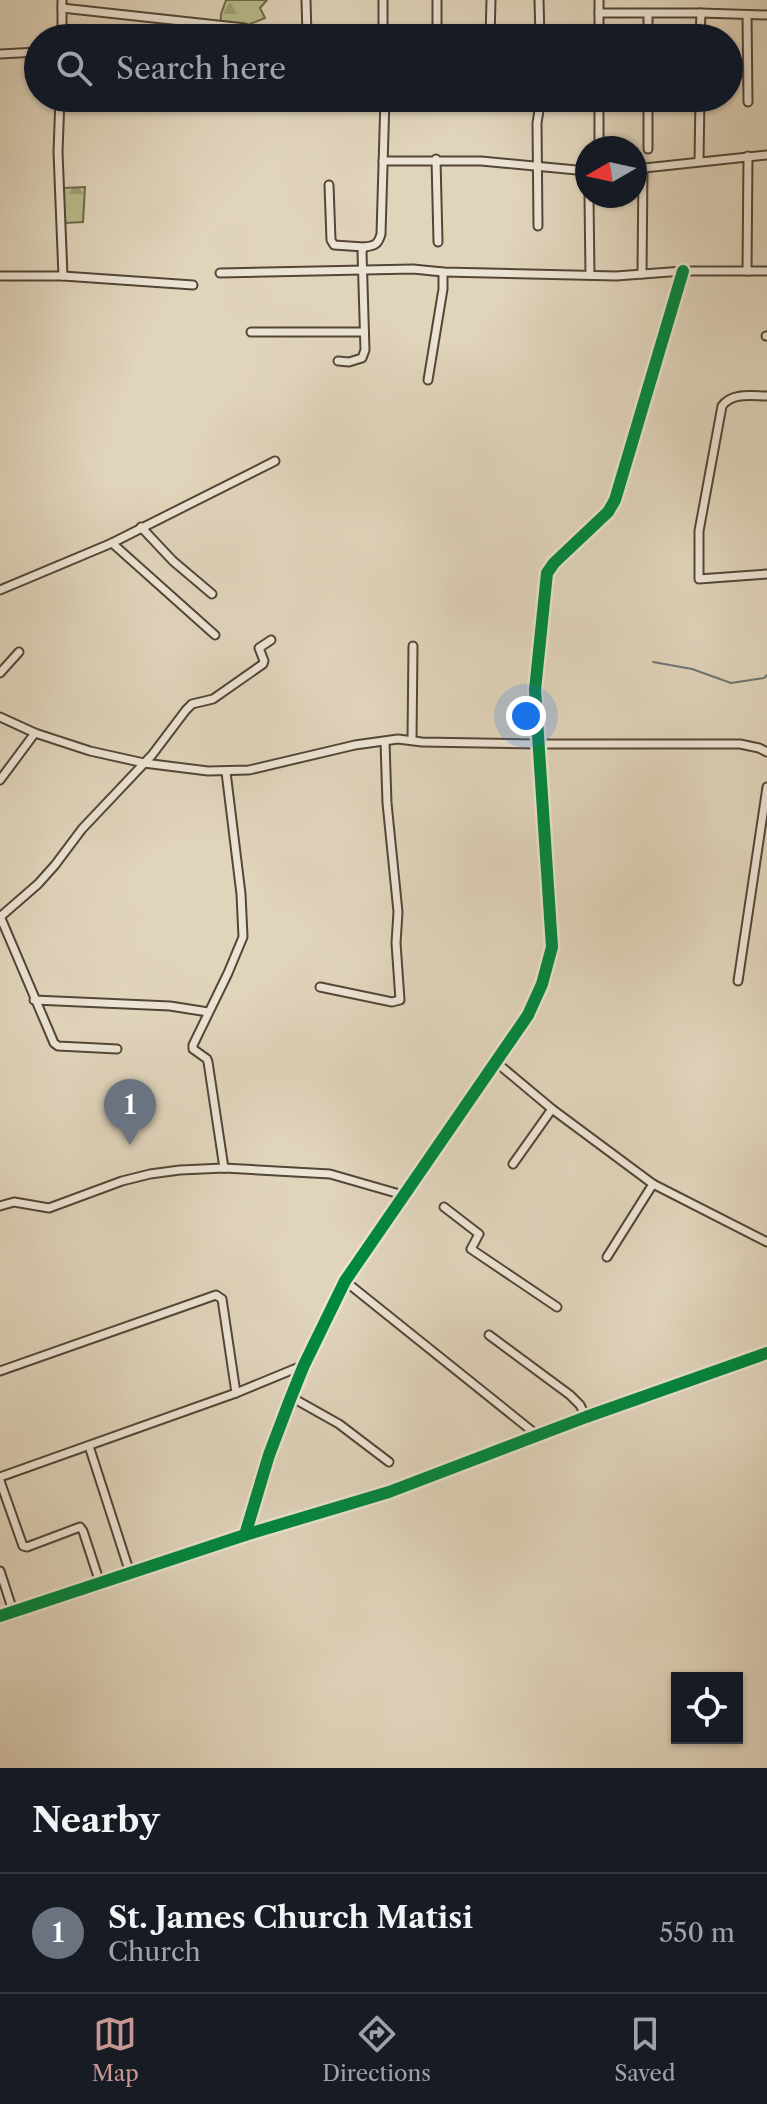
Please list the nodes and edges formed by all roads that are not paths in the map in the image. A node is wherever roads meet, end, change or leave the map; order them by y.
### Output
1 (306, 0) edge
2 (383, 0) edge
3 (437, 0) edge
4 (491, 0) edge
5 (539, 0) edge
6 (599, 0) edge
7 (62, 4) edge
8 (599, 13) junction
9 (701, 13) junction
10 (648, 14) junction
11 (747, 15) junction
12 (767, 15) edge
13 (214, 24) edge
14 (307, 24) edge
15 (383, 24) edge
16 (437, 24) edge
17 (490, 24) edge
18 (540, 24) edge
19 (599, 24) edge
20 (648, 24) edge
21 (701, 24) edge
22 (24, 53) edge
23 (0, 54) edge
24 (748, 102) dead end
25 (59, 112) edge
26 (385, 112) edge
27 (538, 112) edge
28 (599, 112) edge
29 (648, 112) edge
30 (700, 112) edge
31 (599, 136) edge
32 (648, 149) dead end
33 (767, 155) edge
34 (748, 156) junction
35 (436, 159) junction
36 (383, 161) junction
37 (699, 161) junction
38 (538, 168) junction
39 (647, 168) edge
40 (575, 170) edge
41 (329, 185) dead end
42 (589, 208) edge
43 (640, 208) edge
44 (538, 226) dead end
45 (438, 242) dead end
46 (364, 247) junction
47 (364, 270) junction
48 (683, 271) junction
49 (747, 271) junction
50 (767, 271) edge
51 (443, 272) junction
52 (220, 273) dead end
53 (642, 274) junction
54 (590, 275) junction
55 (0, 276) edge
56 (63, 276) junction
57 (193, 285) dead end
58 (251, 332) dead end
59 (364, 332) junction
60 (338, 361) dead end
61 (428, 380) dead end
62 (767, 396) edge
63 (275, 461) dead end
64 (141, 527) junction
65 (112, 543) junction
66 (767, 574) edge
67 (0, 590) edge
68 (212, 594) dead end
69 (215, 635) dead end
70 (271, 640) dead end
71 (413, 646) dead end
72 (19, 652) dead end
73 (0, 673) edge
74 (0, 717) edge
75 (35, 733) junction
76 (412, 740) junction
77 (385, 742) junction
78 (537, 744) junction
79 (767, 752) edge
80 (144, 763) junction
81 (226, 772) junction
82 (0, 780) edge
83 (767, 787) edge
84 (0, 916) edge
85 (738, 981) dead end
86 (320, 987) dead end
87 (34, 1000) junction
88 (208, 1012) junction
89 (117, 1049) dead end
90 (497, 1063) junction
91 (552, 1109) junction
92 (513, 1164) dead end
93 (224, 1168) junction
94 (653, 1184) junction
95 (403, 1195) junction
96 (0, 1206) edge
97 (444, 1207) dead end
98 (767, 1242) edge
99 (607, 1257) dead end
100 (345, 1281) junction
101 (557, 1307) dead end
102 (489, 1335) dead end
103 (767, 1353) edge
104 (304, 1365) junction
105 (0, 1371) edge
106 (236, 1393) junction
107 (291, 1397) junction
108 (586, 1417) junction
109 (537, 1435) junction
110 (89, 1446) junction
111 (389, 1462) dead end
112 (0, 1479) edge
113 (245, 1535) junction
114 (0, 1571) edge
115 (130, 1573) junction
116 (100, 1583) junction
117 (13, 1611) junction
118 (0, 1616) edge

1 - 14 street
2 - 15 street
3 - 16 street
4 - 17 street
5 - 18 street
6 - 8 street
7 - 13 street
8 - 10 street
8 - 19 street
9 - 10 street
9 - 11 street
9 - 21 street
10 - 20 street
11 - 12 street
11 - 24 street
22 - 23 street
25 - 56 street
26 - 36 street
27 - 38 street
28 - 31 street
29 - 32 street
30 - 37 street
33 - 34 street
34 - 37 street
34 - 49 street
35 - 36 street
35 - 38 street
35 - 45 street
36 - 46 street
37 - 39 street
38 - 40 street
38 - 44 street
41 - 46 street
42 - 54 street
43 - 53 street
46 - 47 street
47 - 51 street
47 - 52 street
47 - 59 street
48 - 49 street
48 - 53 street
48 - 78 street
49 - 50 street
51 - 54 street
51 - 61 street
53 - 54 street
55 - 56 street
56 - 57 street
58 - 59 street
59 - 60 street
62 - 66 street
63 - 64 street
64 - 65 street
64 - 68 street
65 - 67 street
65 - 69 street
70 - 80 street
71 - 76 street
72 - 73 street
74 - 75 street
75 - 80 street
75 - 82 street
76 - 77 street
76 - 78 street
77 - 81 street
77 - 86 street
78 - 79 street
78 - 90 street
80 - 81 street
80 - 84 street
81 - 88 street
83 - 85 street
84 - 87 street
87 - 88 street
87 - 89 street
88 - 93 street
90 - 91 street
90 - 95 street
91 - 92 street
91 - 94 street
93 - 95 street
93 - 96 street
94 - 98 street
94 - 99 street
95 - 100 street
97 - 101 street
100 - 104 street
100 - 109 street
102 - 108 street
103 - 108 street
104 - 106 street
104 - 107 street
105 - 106 street
106 - 110 street
107 - 111 street
107 - 113 street
108 - 109 street
109 - 113 street
110 - 112 street
110 - 115 street
112 - 116 street
113 - 115 street
114 - 117 street
115 - 116 street
116 - 117 street
117 - 118 street

